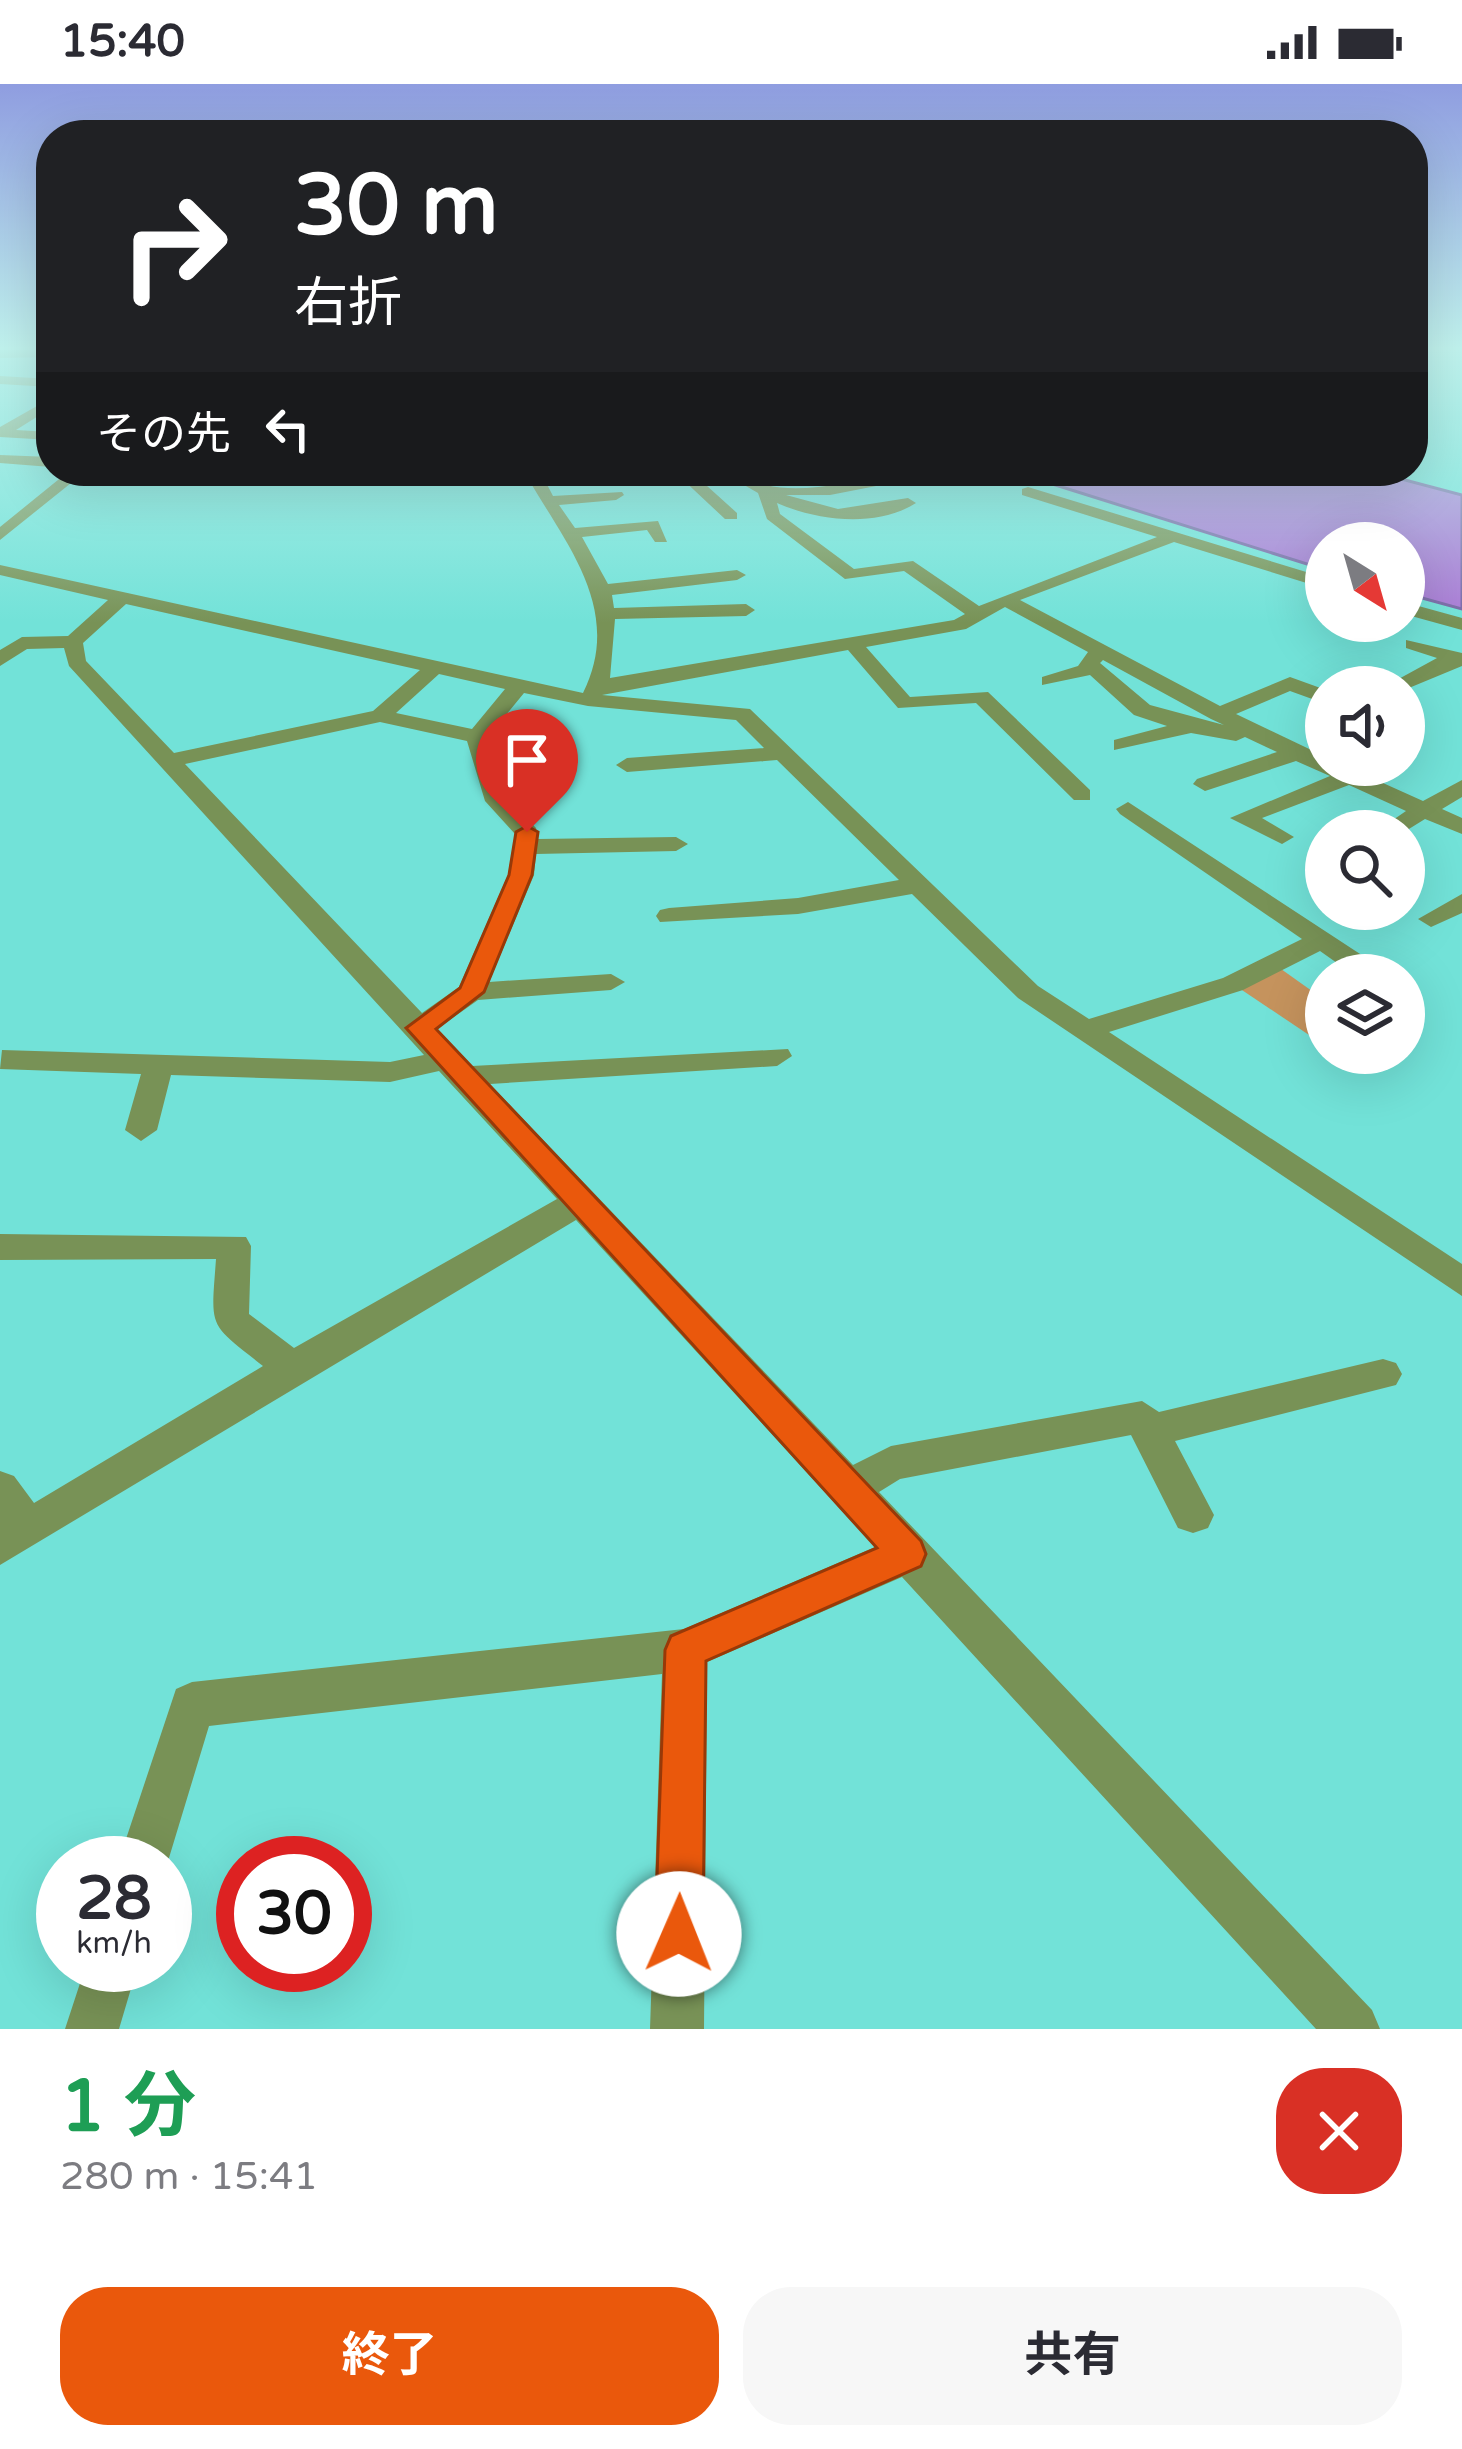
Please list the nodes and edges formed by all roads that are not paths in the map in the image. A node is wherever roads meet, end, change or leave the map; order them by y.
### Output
1 (0, 459) edge
2 (36, 461) edge
3 (60, 486) edge
4 (540, 486) edge
5 (697, 486) edge
6 (757, 486) edge
7 (852, 486) edge
8 (765, 490) junction
9 (1028, 492) dead end
10 (616, 496) dead end
11 (547, 501) junction
12 (908, 503) dead end
13 (731, 516) dead end
14 (571, 533) junction
15 (0, 536) edge
16 (662, 538) dead end
17 (1170, 538) junction
18 (0, 570) edge
19 (737, 574) dead end
20 (1305, 578) edge
21 (604, 590) junction
22 (1005, 599) junction
23 (119, 600) junction
24 (746, 610) dead end
25 (610, 614) junction
26 (978, 614) junction
27 (1425, 614) edge
28 (1462, 624) edge
29 (73, 642) junction
30 (853, 642) junction
31 (1413, 644) dead end
32 (1095, 657) junction
33 (1458, 659) edge
34 (0, 660) edge
35 (436, 666) junction
36 (1425, 673) edge
37 (1048, 681) dead end
38 (519, 686) junction
39 (1305, 689) edge
40 (593, 693) junction
41 (1219, 714) junction
42 (380, 716) junction
43 (1190, 725) junction
44 (477, 737) junction
45 (1271, 741) junction
46 (1122, 746) dead end
47 (782, 753) junction
48 (1296, 753) junction
49 (1305, 757) edge
50 (169, 761) junction
51 (627, 765) dead end
52 (1205, 784) dead end
53 (1325, 786) edge
54 (1368, 786) edge
55 (1462, 787) edge
56 (1082, 795) dead end
57 (1128, 809) dead end
58 (1420, 810) edge
59 (1425, 811) edge
60 (1425, 812) edge
61 (1462, 827) edge
62 (1282, 837) dead end
63 (676, 844) dead end
64 (525, 847) junction
65 (917, 885) junction
66 (1462, 902) edge
67 (669, 916) dead end
68 (1431, 919) dead end
69 (1322, 940) junction
70 (1342, 954) edge
71 (610, 982) dead end
72 (471, 992) junction
73 (419, 1028) junction
74 (1084, 1030) junction
75 (777, 1056) dead end
76 (2, 1060) edge
77 (158, 1065) junction
78 (458, 1067) junction
79 (141, 1130) dead end
80 (581, 1201) junction
81 (0, 1246) edge
82 (1462, 1282) edge
83 (292, 1367) junction
84 (1383, 1374) dead end
85 (1149, 1431) junction
86 (0, 1489) edge
87 (848, 1489) junction
88 (1193, 1515) dead end
89 (13, 1536) edge
90 (907, 1554) junction
91 (685, 1650) junction
92 (151, 1836) edge
93 (104, 1992) edge
94 (92, 2029) edge
95 (677, 2029) edge
96 (1353, 2029) edge

1 - 2 street
3 - 15 street
4 - 11 street
5 - 13 street
6 - 8 street
7 - 8 street
8 - 12 street
8 - 26 street
9 - 17 street
10 - 11 street
11 - 14 street
14 - 16 street
14 - 21 street
17 - 20 street
17 - 22 street
18 - 23 street
19 - 21 street
21 - 25 street
22 - 26 street
22 - 32 street
23 - 29 street
23 - 35 street
24 - 25 street
25 - 40 street
26 - 30 street
27 - 28 street
29 - 34 street
29 - 50 street
30 - 40 street
30 - 56 street
31 - 33 street
32 - 37 street
32 - 41 street
32 - 43 street
33 - 36 street
35 - 38 street
35 - 42 street
38 - 40 street
38 - 44 street
39 - 41 street
40 - 47 street
41 - 45 street
42 - 44 street
42 - 50 street
43 - 45 street
43 - 46 street
44 - 64 street
45 - 48 street
47 - 51 street
47 - 65 street
48 - 49 street
48 - 52 street
50 - 73 street
53 - 62 street
54 - 58 street
55 - 59 street
57 - 69 street
60 - 61 street
63 - 64 street
64 - 72 street
65 - 67 street
65 - 74 street
66 - 68 street
69 - 70 street
69 - 74 street
71 - 72 street
72 - 73 street
73 - 78 street
74 - 82 street
75 - 78 street
76 - 77 street
77 - 78 street
77 - 79 street
78 - 80 street
80 - 83 street
80 - 87 street
81 - 83 street
83 - 89 street
84 - 85 street
85 - 87 street
85 - 88 street
86 - 89 street
87 - 90 street
90 - 91 street
90 - 96 street
91 - 92 street
91 - 95 street
93 - 94 street

